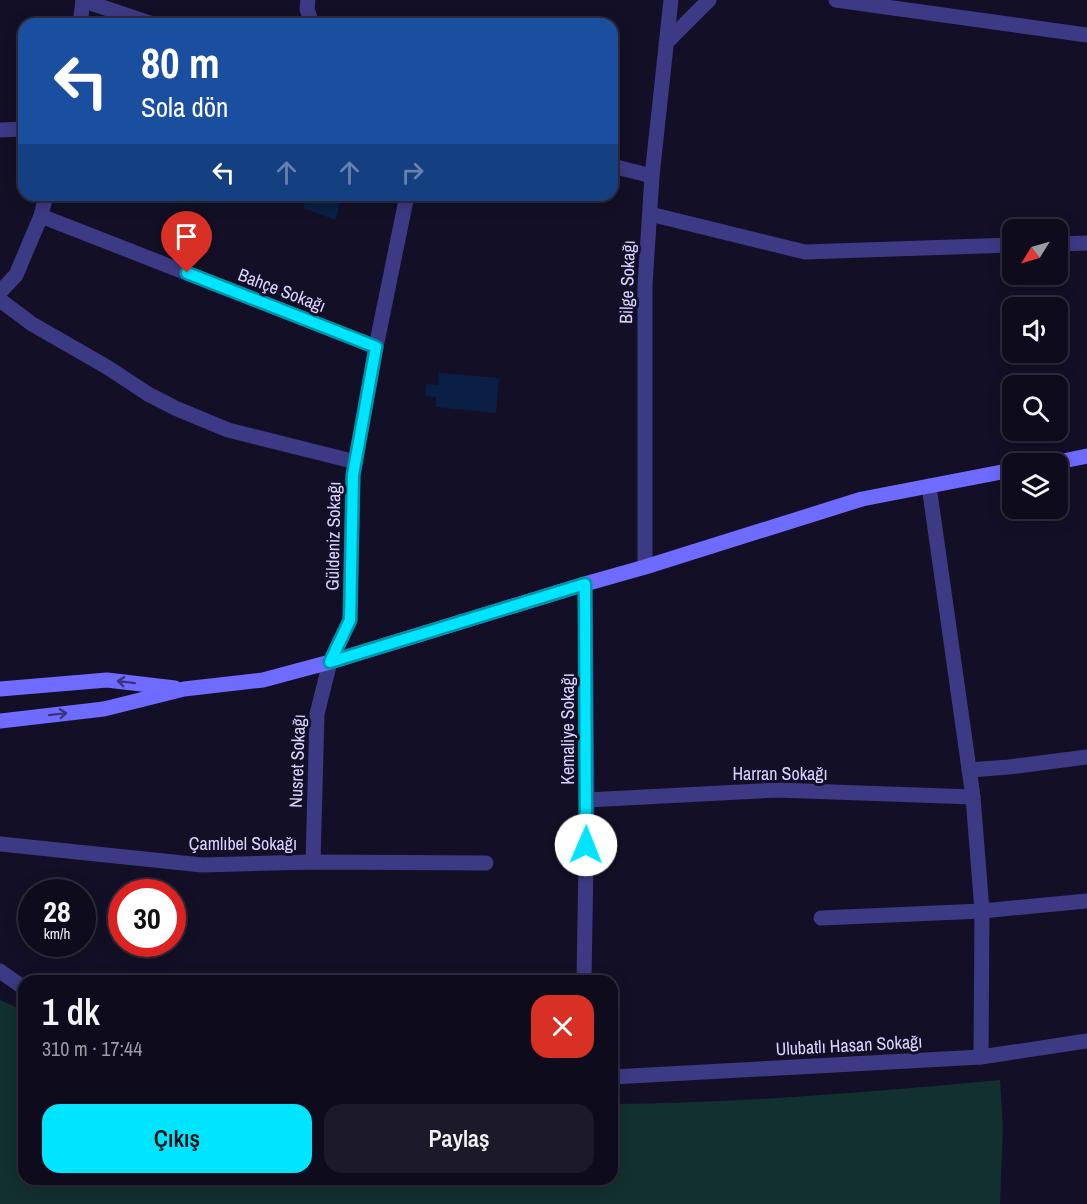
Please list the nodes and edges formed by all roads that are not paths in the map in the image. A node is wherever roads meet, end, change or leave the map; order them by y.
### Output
1 (83, 0) edge
2 (308, 0) edge
3 (671, 0) edge
4 (710, 0) edge
5 (836, 0) edge
6 (81, 18) edge
7 (136, 18) edge
8 (310, 18) edge
9 (1087, 35) edge
10 (666, 43) junction
11 (18, 129) edge
12 (0, 130) edge
13 (618, 168) edge
14 (652, 176) junction
15 (45, 201) edge
16 (406, 201) edge
17 (650, 214) junction
18 (41, 216) junction
19 (1087, 243) edge
20 (1068, 244) edge
21 (1002, 246) edge
22 (0, 292) edge
23 (0, 300) edge
24 (376, 347) junction
25 (1087, 456) edge
26 (1068, 460) edge
27 (356, 462) junction
28 (1002, 472) edge
29 (929, 486) junction
30 (645, 567) junction
31 (585, 584) junction
32 (330, 662) junction
33 (184, 688) junction
34 (0, 689) edge
35 (0, 721) edge
36 (1087, 757) edge
37 (969, 770) junction
38 (973, 797) junction
39 (587, 800) junction
40 (0, 844) edge
41 (313, 862) junction
42 (486, 863) dead end
43 (1087, 901) edge
44 (982, 910) junction
45 (821, 918) dead end
46 (0, 971) edge
47 (584, 975) edge
48 (18, 984) edge
49 (1087, 1041) edge
50 (981, 1057) junction
51 (618, 1077) edge

1 - 6 street
1 - 7 street
2 - 8 street
3 - 10 street, Bilge Sokağı
4 - 10 street
5 - 9 street
10 - 14 street, Bilge Sokağı
11 - 12 street
13 - 14 street
14 - 17 street, Bilge Sokağı
15 - 18 street
16 - 24 street, Güldeniz Sokağı
17 - 21 street
17 - 30 street, Bilge Sokağı
18 - 22 street
18 - 24 street, Bahçe Sokağı
19 - 20 street
23 - 27 street
24 - 27 street, Güldeniz Sokağı
25 - 26 main road
27 - 32 street, Güldeniz Sokağı
28 - 29 main road
29 - 30 main road
29 - 37 street
30 - 31 main road
31 - 32 main road
31 - 39 street, Kemaliye Sokağı
32 - 33 main road
32 - 41 street, Nusret Sokağı
33 -> 34 main road
35 -> 33 main road
36 - 37 street
37 - 38 street
38 - 39 street, Harran Sokağı
38 - 44 street
39 - 47 street, Kemaliye Sokağı
40 - 41 street, Çamlıbel Sokağı
41 - 42 street, Çamlıbel Sokağı
43 - 44 street
44 - 45 street
44 - 50 street
46 - 48 street
49 - 50 street, Ulubatlı Hasan Sokağı
50 - 51 street, Ulubatlı Hasan Sokağı

